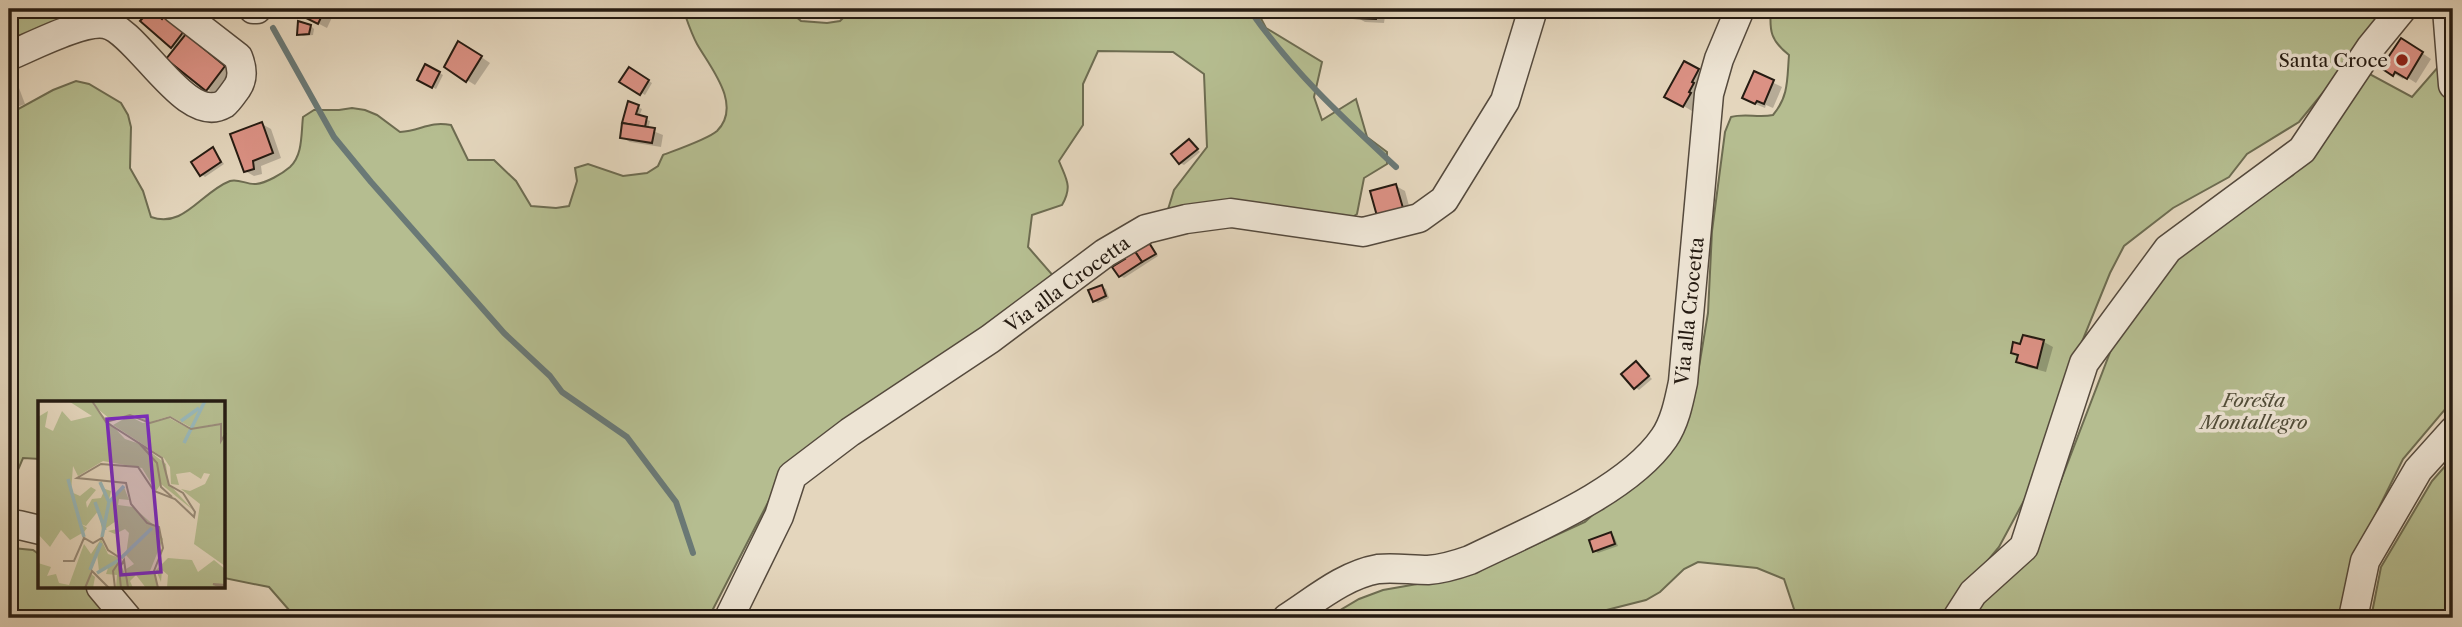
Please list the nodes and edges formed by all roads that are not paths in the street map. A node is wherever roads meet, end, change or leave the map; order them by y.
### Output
1 (176, 9) edge
2 (1533, 9) edge
3 (1740, 9) edge
4 (2402, 9) edge
5 (2447, 9) edge
6 (9, 56) edge
7 (2453, 85) edge
8 (2453, 431) edge
9 (9, 527) edge
10 (38, 529) edge
11 (102, 588) edge
12 (127, 618) edge
13 (729, 618) edge
14 (1287, 618) edge
15 (1956, 618) edge
16 (2353, 618) edge

1 - 6 street
2 - 13 street, Via alla Crocetta
3 - 14 street, Via alla Crocetta
4 - 15 street
5 - 7 street
8 - 16 street
9 - 10 street
11 - 12 street

